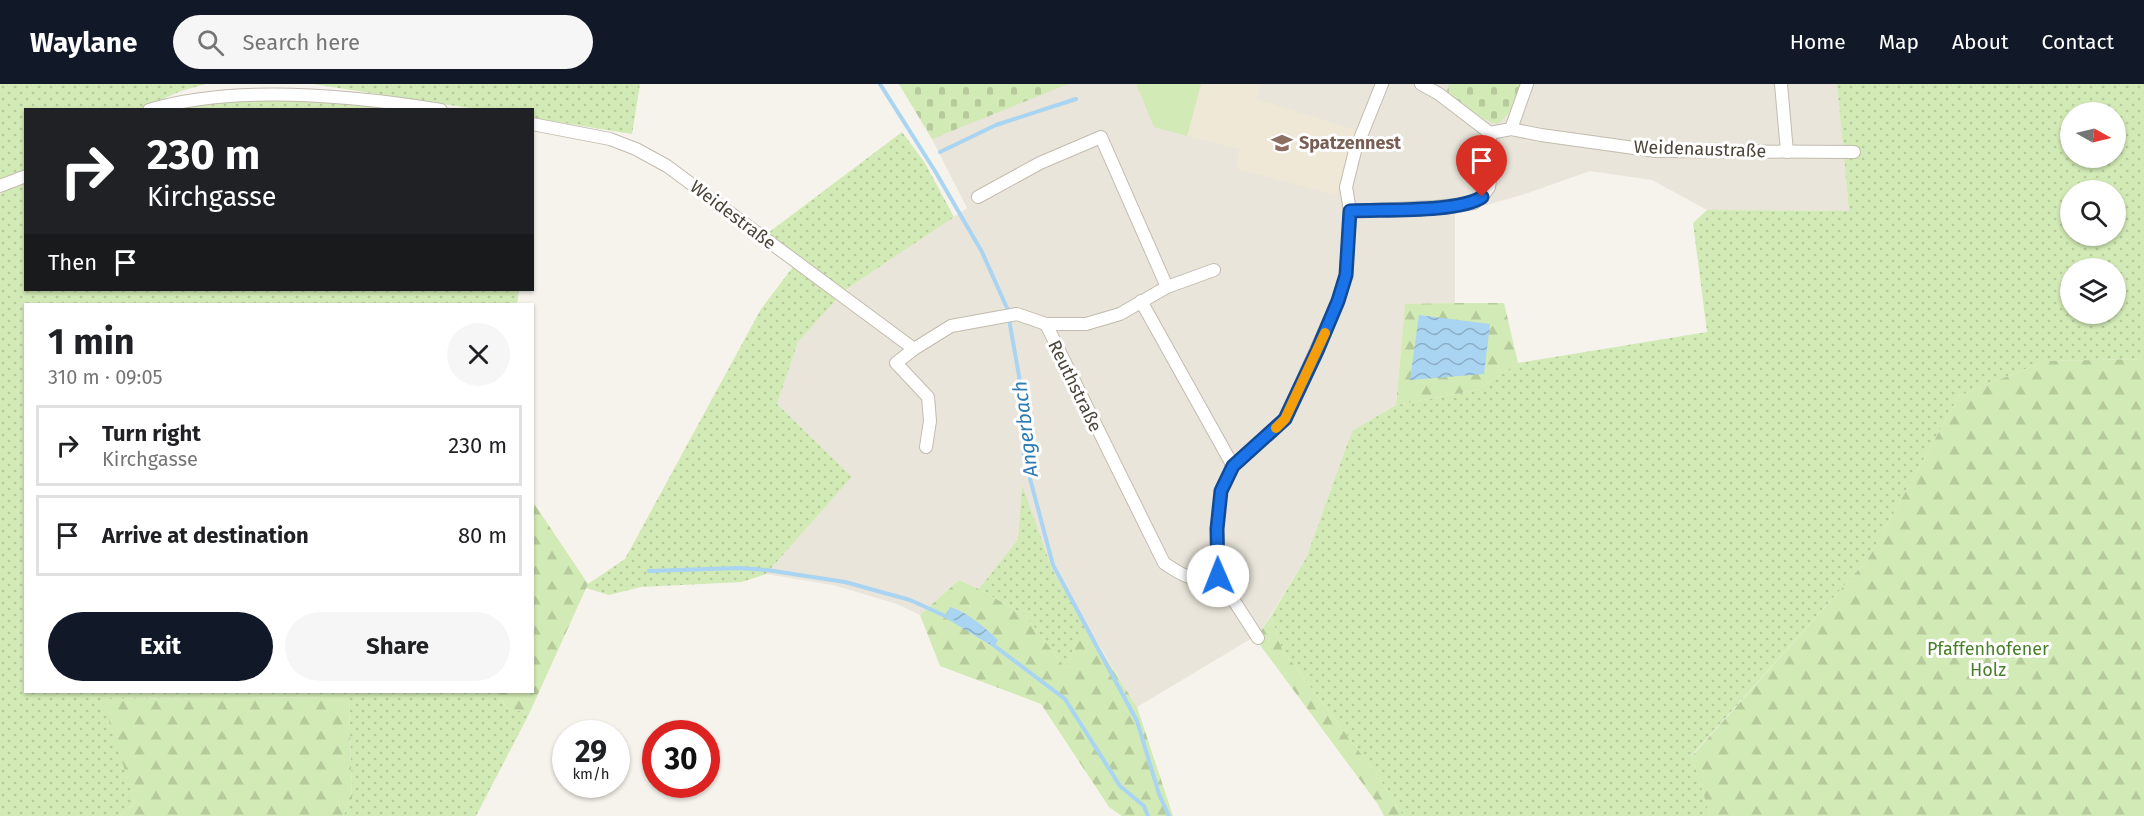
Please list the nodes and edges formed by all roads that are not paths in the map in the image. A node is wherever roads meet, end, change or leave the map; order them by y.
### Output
1 (1382, 84) edge
2 (1421, 84) edge
3 (1527, 84) edge
4 (1781, 84) edge
5 (152, 108) edge
6 (429, 108) edge
7 (534, 124) edge
8 (1511, 129) junction
9 (1490, 133) junction
10 (1787, 152) junction
11 (1854, 152) dead end
12 (24, 177) edge
13 (0, 186) edge
14 (978, 197) dead end
15 (1350, 211) junction
16 (1214, 270) dead end
17 (1167, 287) junction
18 (1141, 301) junction
19 (1046, 324) junction
20 (914, 349) junction
21 (926, 447) dead end
22 (1233, 466) junction
23 (1218, 576) junction
24 (1258, 638) dead end

1 - 15 street
2 - 9 street
3 - 8 street
4 - 10 street
5 - 6 street
7 - 20 street, Weidestraße
8 - 9 street
8 - 10 street, Weidenaustraße
9 - 15 street
10 - 11 street, Weidenaustraße
12 - 13 street
14 - 17 street
15 - 22 street
16 - 17 street
17 - 18 street
18 - 19 street
18 - 22 street
19 - 20 street, Reuthstraße
19 - 23 street, Reuthstraße
20 - 21 street, Reuthstraße
22 - 23 street
23 - 24 street

